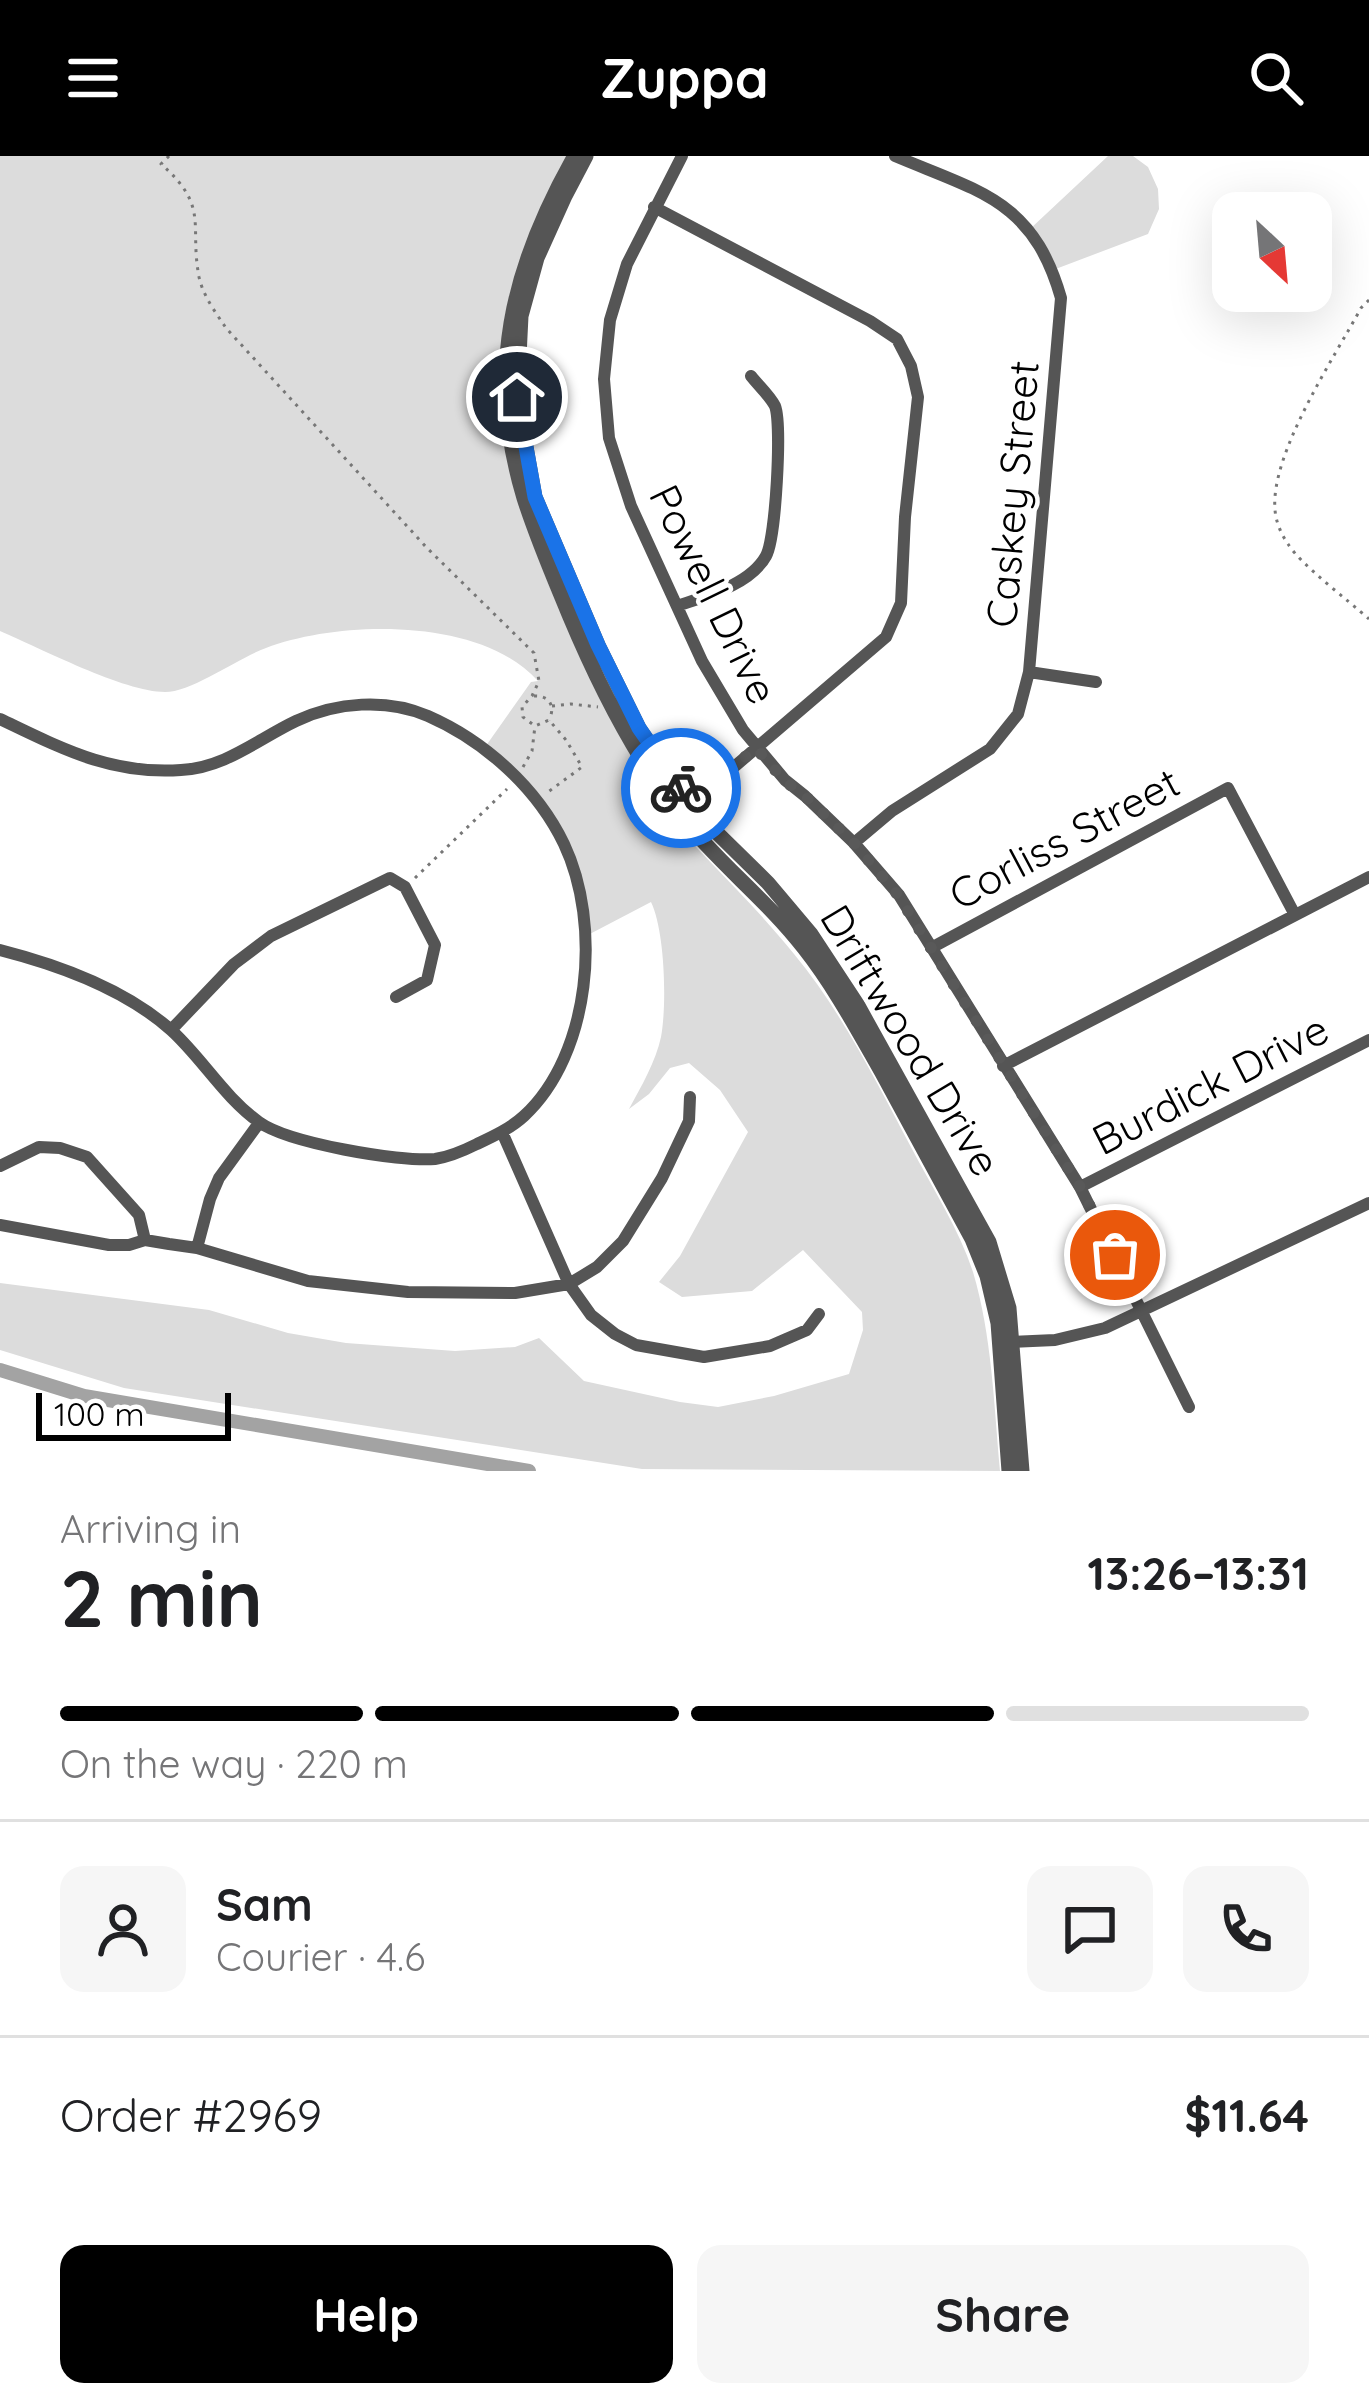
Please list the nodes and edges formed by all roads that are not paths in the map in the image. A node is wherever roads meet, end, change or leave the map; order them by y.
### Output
1 (574, 156) edge
2 (586, 156) edge
3 (682, 156) edge
4 (895, 156) edge
5 (654, 207) junction
6 (751, 376) dead end
7 (677, 605) junction
8 (1029, 672) junction
9 (1096, 682) dead end
10 (0, 719) edge
11 (756, 748) junction
12 (686, 808) junction
13 (854, 843) junction
14 (1369, 878) edge
15 (1295, 915) junction
16 (931, 948) junction
17 (0, 950) edge
18 (396, 997) dead end
19 (171, 1030) junction
20 (1369, 1040) edge
21 (1003, 1066) junction
22 (690, 1097) dead end
23 (260, 1123) junction
24 (502, 1132) junction
25 (0, 1166) edge
26 (1080, 1187) junction
27 (1369, 1203) edge
28 (0, 1225) edge
29 (145, 1240) junction
30 (197, 1248) junction
31 (568, 1284) junction
32 (1143, 1311) junction
33 (819, 1314) dead end
34 (1006, 1342) junction
35 (1189, 1407) dead end
36 (1009, 1471) edge
37 (1022, 1471) edge

1 - 12 street, Driftwood Drive
2 - 12 street, Driftwood Drive
3 - 5 street, Powell Drive
4 - 8 street, Caskey Street
5 - 7 street, Powell Drive
5 - 11 street
6 - 7 street
7 - 11 street, Powell Drive
8 - 9 street
8 - 13 street, Caskey Street
10 - 24 street
11 - 12 street
11 - 13 street, Powell Drive
12 - 34 street, Driftwood Drive
13 - 16 street, Powell Drive
14 - 15 street
15 - 16 street, Corliss Street
15 - 21 street
16 - 21 street, Powell Drive
17 - 19 street
18 - 19 street
19 - 23 street
20 - 26 street, Burdick Drive
21 - 26 street, Powell Drive
22 - 31 street
23 - 24 street
23 - 30 street
24 - 31 street
25 - 29 street
26 - 32 street, Powell Drive
27 - 32 street
28 - 29 street
29 - 30 street
30 - 31 street
31 - 33 street
32 - 34 street
32 - 35 street, Powell Drive
34 - 36 street, Driftwood Drive
34 - 37 street, Driftwood Drive

